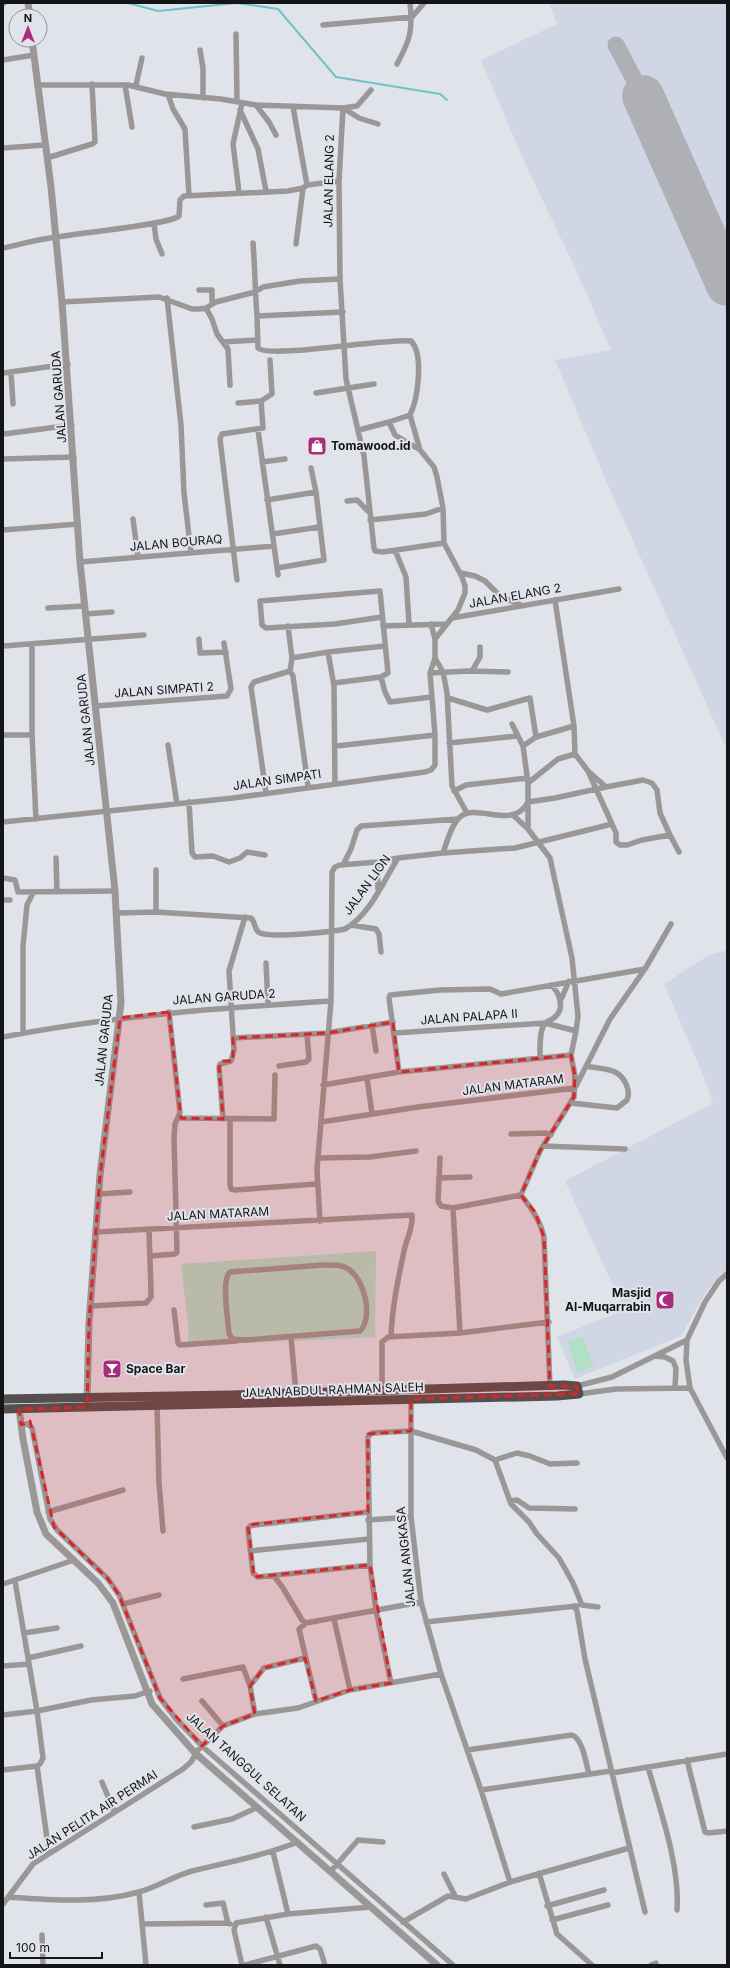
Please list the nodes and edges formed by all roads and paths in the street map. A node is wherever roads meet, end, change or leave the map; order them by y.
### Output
1 (410, 3) edge
2 (424, 3) edge
3 (412, 17) junction
4 (323, 25) dead end
5 (236, 34) dead end
6 (33, 48) edge
7 (200, 50) dead end
8 (34, 55) junction
9 (142, 58) dead end
10 (3, 60) edge
11 (397, 64) dead end
12 (92, 84) junction
13 (125, 84) junction
14 (37, 85) junction
15 (136, 85) junction
16 (371, 90) dead end
17 (168, 94) junction
18 (204, 98) junction
19 (239, 102) junction
20 (256, 105) junction
21 (293, 107) junction
22 (343, 108) junction
23 (240, 110) junction
24 (378, 124) dead end
25 (132, 127) dead end
26 (276, 135) dead end
27 (45, 145) junction
28 (3, 148) edge
29 (47, 158) junction
30 (339, 181) junction
31 (305, 186) junction
32 (266, 191) junction
33 (239, 192) junction
34 (189, 196) junction
35 (154, 223) junction
36 (56, 237) junction
37 (253, 243) dead end
38 (296, 244) dead end
39 (3, 248) edge
40 (162, 254) dead end
41 (340, 279) junction
42 (199, 290) dead end
43 (255, 292) junction
44 (167, 298) junction
45 (62, 302) junction
46 (212, 304) junction
47 (206, 308) junction
48 (343, 312) junction
49 (257, 316) junction
50 (257, 340) junction
51 (223, 342) junction
52 (344, 346) junction
53 (270, 360) dead end
54 (68, 364) junction
55 (11, 372) junction
56 (3, 373) edge
57 (374, 384) dead end
58 (230, 385) dead end
59 (348, 388) junction
60 (316, 393) dead end
61 (261, 401) junction
62 (238, 403) dead end
63 (13, 404) dead end
64 (410, 415) junction
65 (389, 422) junction
66 (72, 425) junction
67 (258, 430) junction
68 (358, 430) junction
69 (4, 434) dead end
70 (420, 450) junction
71 (74, 457) junction
72 (3, 459) edge
73 (285, 459) dead end
74 (262, 462) junction
75 (311, 468) dead end
76 (316, 492) junction
77 (267, 500) junction
78 (347, 501) dead end
79 (442, 508) junction
80 (369, 512) junction
81 (133, 519) dead end
82 (370, 520) junction
83 (78, 524) junction
84 (319, 527) junction
85 (3, 530) edge
86 (273, 534) junction
87 (444, 542) junction
88 (274, 546) junction
89 (234, 549) junction
90 (395, 550) junction
91 (191, 553) junction
92 (138, 557) junction
93 (80, 562) junction
94 (277, 568) junction
95 (461, 574) junction
96 (278, 575) dead end
97 (237, 580) dead end
98 (619, 589) dead end
99 (555, 600) junction
100 (522, 605) junction
101 (85, 606) junction
102 (48, 608) dead end
103 (112, 612) dead end
104 (86, 614) junction
105 (382, 617) junction
106 (452, 618) junction
107 (409, 624) junction
108 (431, 624) junction
109 (446, 624) junction
110 (288, 626) junction
111 (383, 626) junction
112 (144, 635) dead end
113 (199, 639) dead end
114 (435, 639) junction
115 (89, 641) junction
116 (224, 643) dead end
117 (32, 645) junction
118 (3, 646) edge
119 (385, 646) junction
120 (480, 647) dead end
121 (226, 652) junction
122 (328, 652) junction
123 (292, 658) junction
124 (435, 658) junction
125 (290, 671) junction
126 (472, 671) junction
127 (443, 672) junction
128 (508, 672) dead end
129 (430, 674) junction
130 (381, 677) junction
131 (334, 683) junction
132 (431, 697) junction
133 (448, 698) junction
134 (96, 706) junction
135 (512, 724) dead end
136 (574, 726) junction
137 (32, 734) junction
138 (3, 735) edge
139 (435, 735) junction
140 (517, 736) junction
141 (536, 737) junction
142 (449, 743) junction
143 (168, 745) dead end
144 (336, 746) junction
145 (523, 746) junction
146 (575, 754) junction
147 (588, 771) junction
148 (527, 780) junction
149 (335, 784) junction
150 (308, 786) junction
151 (606, 787) junction
152 (595, 790) junction
153 (454, 791) junction
154 (266, 793) junction
155 (189, 802) junction
156 (528, 802) junction
157 (177, 804) junction
158 (106, 812) junction
159 (467, 813) junction
160 (513, 815) junction
161 (36, 819) junction
162 (458, 819) junction
163 (3, 822) edge
164 (612, 824) junction
165 (528, 828) junction
166 (670, 835) junction
167 (537, 842) junction
168 (679, 852) dead end
169 (443, 853) junction
170 (265, 855) dead end
171 (56, 858) dead end
172 (398, 858) junction
173 (377, 862) junction
174 (343, 865) junction
175 (156, 870) dead end
176 (3, 878) edge
177 (378, 889) junction
178 (115, 891) junction
179 (57, 892) junction
180 (33, 893) junction
181 (3, 900) edge
182 (10, 900) dead end
183 (156, 912) junction
184 (117, 913) junction
185 (245, 917) junction
186 (671, 924) dead end
187 (351, 925) junction
188 (331, 931) junction
189 (380, 952) dead end
190 (266, 963) dead end
191 (645, 969) junction
192 (572, 981) junction
193 (551, 984) junction
194 (330, 1001) junction
195 (560, 1003) junction
196 (268, 1005) junction
197 (231, 1008) junction
198 (169, 1012) junction
199 (120, 1018) junction
200 (393, 1022) junction
201 (545, 1023) junction
202 (372, 1024) junction
203 (576, 1031) junction
204 (22, 1033) junction
205 (327, 1033) junction
206 (395, 1033) junction
207 (307, 1034) junction
208 (3, 1037) edge
209 (233, 1038) junction
210 (376, 1051) dead end
211 (571, 1055) junction
212 (540, 1058) junction
213 (279, 1066) dead end
214 (586, 1066) junction
215 (399, 1072) junction
216 (275, 1074) dead end
217 (367, 1078) junction
218 (323, 1086) junction
219 (575, 1088) junction
220 (571, 1103) junction
221 (372, 1114) junction
222 (180, 1118) junction
223 (223, 1119) junction
224 (230, 1119) junction
225 (320, 1122) junction
226 (511, 1134) dead end
227 (551, 1135) junction
228 (543, 1146) junction
229 (625, 1150) dead end
230 (416, 1151) dead end
231 (318, 1158) junction
232 (440, 1158) dead end
233 (470, 1177) dead end
234 (439, 1178) junction
235 (317, 1184) junction
236 (130, 1192) dead end
237 (99, 1194) junction
238 (521, 1195) junction
239 (453, 1208) junction
240 (320, 1220) junction
241 (176, 1227) junction
242 (150, 1229) junction
243 (96, 1232) junction
244 (150, 1256) junction
245 (727, 1274) edge
246 (90, 1306) junction
247 (174, 1310) dead end
248 (548, 1322) junction
249 (460, 1333) junction
250 (291, 1337) junction
251 (391, 1337) junction
252 (687, 1340) junction
253 (239, 1341) junction
254 (654, 1356) junction
255 (550, 1386) junction
256 (675, 1387) junction
257 (690, 1388) junction
258 (457, 1389) junction
259 (578, 1390) junction
260 (382, 1391) junction
261 (296, 1393) junction
262 (231, 1395) junction
263 (3, 1399) edge
264 (411, 1399) junction
265 (457, 1399) junction
266 (87, 1402) junction
267 (157, 1405) junction
268 (232, 1405) junction
269 (3, 1409) edge
270 (19, 1409) junction
271 (21, 1424) junction
272 (411, 1431) junction
273 (727, 1458) edge
274 (495, 1460) junction
275 (577, 1463) dead end
276 (123, 1490) dead end
277 (510, 1501) junction
278 (529, 1508) junction
279 (575, 1509) dead end
280 (48, 1512) junction
281 (368, 1512) junction
282 (524, 1515) junction
283 (411, 1517) junction
284 (368, 1520) junction
285 (163, 1531) dead end
286 (369, 1539) junction
287 (250, 1551) junction
288 (74, 1560) junction
289 (370, 1565) junction
290 (274, 1576) junction
291 (15, 1581) junction
292 (3, 1584) edge
293 (159, 1595) dead end
294 (421, 1602) junction
295 (123, 1604) junction
296 (582, 1605) junction
297 (574, 1606) junction
298 (598, 1607) dead end
299 (376, 1610) junction
300 (334, 1619) junction
301 (426, 1622) junction
302 (306, 1623) junction
303 (57, 1628) dead end
304 (24, 1633) junction
305 (81, 1646) dead end
306 (305, 1658) junction
307 (28, 1661) junction
308 (3, 1666) edge
309 (441, 1674) junction
310 (183, 1679) dead end
311 (391, 1683) junction
312 (250, 1686) junction
313 (156, 1690) junction
314 (350, 1690) junction
315 (147, 1692) junction
316 (202, 1701) dead end
317 (316, 1701) junction
318 (37, 1711) junction
319 (255, 1714) junction
320 (3, 1715) edge
321 (224, 1726) junction
322 (199, 1749) junction
323 (467, 1750) junction
324 (727, 1754) edge
325 (687, 1760) junction
326 (37, 1766) junction
327 (648, 1767) junction
328 (3, 1770) edge
329 (611, 1772) junction
330 (589, 1774) junction
331 (102, 1782) dead end
332 (481, 1790) junction
333 (270, 1805) junction
334 (261, 1809) junction
335 (114, 1812) junction
336 (194, 1827) dead end
337 (727, 1831) edge
338 (298, 1842) junction
339 (383, 1842) dead end
340 (629, 1848) junction
341 (273, 1852) junction
342 (49, 1853) junction
343 (337, 1863) junction
344 (331, 1871) junction
345 (539, 1873) junction
346 (444, 1874) dead end
347 (510, 1882) junction
348 (604, 1890) dead end
349 (139, 1892) junction
350 (455, 1896) junction
351 (8, 1897) junction
352 (3, 1903) edge
353 (206, 1905) dead end
354 (608, 1905) dead end
355 (547, 1906) junction
356 (372, 1907) junction
357 (677, 1910) dead end
358 (645, 1912) dead end
359 (288, 1914) junction
360 (266, 1917) junction
361 (552, 1920) junction
362 (404, 1922) junction
363 (228, 1923) junction
364 (142, 1924) junction
365 (235, 1925) junction
366 (42, 1935) dead end
367 (278, 1957) junction
368 (43, 1965) edge
369 (146, 1965) edge
370 (243, 1965) edge
371 (280, 1965) edge
372 (325, 1965) edge
373 (437, 1965) edge
374 (453, 1965) edge
375 (592, 1965) edge

1 - 3 street
2 - 3 street
3 - 4 street
3 - 11 street
5 - 19 street
6 - 8 street, JALAN GARUDA
7 - 18 street
8 - 10 street
8 - 14 street, JALAN GARUDA
9 - 15 street
12 - 13 street
12 - 14 street
12 - 29 street
13 - 15 street
13 - 25 street
14 - 27 street, JALAN GARUDA
15 - 17 street
16 - 22 street
17 - 18 street
17 - 34 street
18 - 19 street
19 - 20 street
19 - 23 street
20 - 21 street
20 - 26 street
21 - 22 street
21 - 31 street
22 - 24 street
22 - 30 street, JALAN ELANG 2
23 - 32 street
23 - 33 street
27 - 28 street
27 - 29 street, JALAN GARUDA
29 - 36 street, JALAN GARUDA
30 - 31 street
30 - 41 street, JALAN ELANG 2
31 - 32 street
31 - 38 street
32 - 33 street
33 - 34 street
34 - 35 street
35 - 36 street
35 - 40 street
36 - 39 street
36 - 45 street, JALAN GARUDA
37 - 43 street
41 - 43 street
41 - 48 street, JALAN ELANG 2
42 - 46 street
43 - 46 street
43 - 49 street
44 - 45 street
44 - 47 street
44 - 91 street
45 - 54 street, JALAN GARUDA
46 - 47 street
47 - 51 street
48 - 49 street
48 - 52 street, JALAN ELANG 2
49 - 50 street
50 - 51 street
50 - 52 street
51 - 58 street
52 - 59 street, JALAN ELANG 2
52 - 64 street
53 - 61 street
54 - 55 street
54 - 66 street, JALAN GARUDA
55 - 56 street
55 - 63 street
57 - 59 street
59 - 60 street
59 - 68 street, JALAN ELANG 2
61 - 62 street
61 - 67 street
64 - 65 street
64 - 70 street
65 - 68 street
65 - 70 street
66 - 69 street
66 - 71 street, JALAN GARUDA
67 - 74 street
67 - 89 street
68 - 80 street, JALAN ELANG 2
70 - 79 street
71 - 72 street
71 - 83 street, JALAN GARUDA
73 - 74 street
74 - 77 street
75 - 76 street
76 - 77 street
76 - 84 street
77 - 86 street
78 - 80 street
79 - 82 street
79 - 87 street
80 - 82 street, JALAN ELANG 2
81 - 92 street
82 - 90 street, JALAN ELANG 2
83 - 85 street
83 - 93 street, JALAN GARUDA
84 - 86 street
84 - 94 street
86 - 88 street
87 - 90 street
87 - 95 street
88 - 89 street, JALAN BOURAQ
88 - 94 street
89 - 91 street, JALAN BOURAQ
89 - 97 street
90 - 107 street
91 - 92 street, JALAN BOURAQ
92 - 93 street, JALAN BOURAQ
93 - 101 street, JALAN GARUDA
94 - 96 street
95 - 100 street
95 - 106 street
98 - 99 street, JALAN ELANG 2
99 - 100 street, JALAN ELANG 2
99 - 136 street
100 - 106 street, JALAN ELANG 2
101 - 102 street
101 - 104 street, JALAN GARUDA
103 - 104 street
104 - 115 street, JALAN GARUDA
105 - 110 street
105 - 110 street
105 - 111 street
106 - 109 street
107 - 108 street
107 - 111 street
108 - 109 street
108 - 114 street
109 - 114 street
110 - 123 street
111 - 119 street
112 - 115 street
113 - 121 street
114 - 124 street, JALAN SIMPATI
115 - 117 street
115 - 134 street, JALAN GARUDA
116 - 121 street, JALAN SIMPATI 2
117 - 118 street
117 - 137 street
119 - 122 street
119 - 130 street
120 - 126 street
121 - 134 street, JALAN SIMPATI 2
122 - 123 street
122 - 131 street
123 - 125 street
124 - 127 street
124 - 129 street, JALAN SIMPATI
125 - 150 street
125 - 154 street
126 - 127 street
126 - 128 street
127 - 129 street
127 - 133 street
129 - 132 street, JALAN SIMPATI
130 - 131 street
130 - 132 street
131 - 144 street
132 - 139 street, JALAN SIMPATI
133 - 141 street
133 - 142 street
134 - 158 street, JALAN GARUDA
135 - 140 street
136 - 141 street
136 - 146 street
137 - 138 street
137 - 161 street
139 - 144 street
139 - 149 street, JALAN SIMPATI
140 - 142 street
140 - 145 street
141 - 145 street
142 - 153 street
143 - 157 street
144 - 149 street
145 - 148 street
146 - 147 street
146 - 148 street
147 - 151 street
147 - 152 street
148 - 153 street
148 - 156 street
149 - 150 street, JALAN SIMPATI
150 - 154 street, JALAN SIMPATI
151 - 152 street
151 - 166 street
152 - 156 street
152 - 164 street
153 - 159 street
154 - 155 street, JALAN SIMPATI
155 - 157 street, JALAN SIMPATI
155 - 170 street
156 - 160 street
156 - 165 street
157 - 158 street, JALAN SIMPATI
158 - 161 street, JALAN SIMPATI
158 - 178 street, JALAN GARUDA
159 - 160 street
159 - 162 street
160 - 165 street
161 - 163 street, JALAN SIMPATI
162 - 169 street
162 - 174 street
164 - 166 street
164 - 167 street, JALAN LION
165 - 167 street
166 - 168 street
167 - 169 street, JALAN LION
167 - 192 street
169 - 172 street, JALAN LION
171 - 179 street
172 - 173 street
172 - 177 street, JALAN LION
173 - 174 street
173 - 177 street
174 - 188 street
175 - 183 street
176 - 180 street
177 - 187 street, JALAN LION
178 - 179 street
178 - 184 street, JALAN GARUDA
179 - 180 street
180 - 204 street
181 - 182 street
183 - 184 street
183 - 185 street
184 - 199 street, JALAN GARUDA
185 - 188 street, JALAN LION
185 - 197 street
186 - 191 street
187 - 188 street, JALAN LION
187 - 189 street
188 - 194 street
190 - 196 street
191 - 192 street
191 - 214 street
192 - 193 street
192 - 195 street
192 - 203 street
193 - 195 street
193 - 200 street
194 - 196 street, JALAN GARUDA 2
194 - 205 street
195 - 201 street
196 - 197 street, JALAN GARUDA 2
197 - 198 street, JALAN GARUDA 2
197 - 209 street
198 - 199 street, JALAN GARUDA 2
198 - 222 street
199 - 204 street, JALAN GARUDA 2
199 - 237 street, JALAN GARUDA
200 - 202 street
200 - 206 street
201 - 203 street, JALAN PALAPA II
201 - 206 street, JALAN PALAPA II
201 - 212 street
202 - 205 street
202 - 210 street
203 - 211 street
204 - 208 street, JALAN GARUDA 2
205 - 207 street
205 - 218 street
206 - 215 street
207 - 209 street
207 - 213 street
209 - 223 street
211 - 212 street
211 - 219 street
212 - 215 street
214 - 219 street
214 - 220 street
215 - 217 street
216 - 224 street
217 - 218 street
217 - 221 street
218 - 225 street
219 - 220 street, JALAN MATARAM
219 - 221 street, JALAN MATARAM
220 - 227 street, JALAN MATARAM
221 - 225 street, JALAN MATARAM
222 - 223 street
222 - 241 street
223 - 224 street
224 - 235 street
225 - 231 street
226 - 227 street
227 - 228 street, JALAN MATARAM
228 - 229 street
228 - 238 street, JALAN MATARAM
230 - 231 street
231 - 235 street
232 - 234 street
233 - 234 street
234 - 239 street
235 - 240 street
236 - 237 street
237 - 243 street, JALAN GARUDA
238 - 239 street
238 - 248 street
239 - 249 street
240 - 241 street, JALAN MATARAM
240 - 251 street, JALAN MATARAM
241 - 242 street, JALAN MATARAM
241 - 244 street
242 - 243 street, JALAN MATARAM
242 - 244 street
243 - 246 street, JALAN GARUDA
244 - 246 street
245 - 252 street
246 - 266 street, JALAN GARUDA
247 - 253 street
248 - 249 street
248 - 255 street
249 - 251 street
250 - 253 street
250 - 253 street
250 - 261 street
251 - 260 street
252 - 254 street, JALAN ABDUL RAHMAN SALEH
252 - 257 street
254 - 256 street
254 - 259 street, JALAN ABDUL RAHMAN SALEH
255 - 258 highway, JALAN ABDUL RAHMAN SALEH
255 - 259 highway, JALAN ABDUL RAHMAN SALEH
256 - 257 street, JALAN ABDUL RAHMAN SALEH
256 - 259 street, JALAN ABDUL RAHMAN SALEH
257 - 273 street
258 - 260 highway, JALAN ABDUL RAHMAN SALEH
258 - 265 highway
259 - 265 highway, JALAN ABDUL RAHMAN SALEH
260 - 261 highway, JALAN ABDUL RAHMAN SALEH
261 - 262 highway, JALAN ABDUL RAHMAN SALEH
262 - 266 highway, JALAN ABDUL RAHMAN SALEH
262 - 268 highway
263 - 266 highway, JALAN ABDUL RAHMAN SALEH
264 - 265 highway, JALAN ABDUL RAHMAN SALEH
264 - 268 highway, JALAN ABDUL RAHMAN SALEH
264 - 272 street, JALAN ANGKASA
266 - 267 highway, JALAN ABDUL RAHMAN SALEH
266 - 270 highway, JALAN ABDUL RAHMAN SALEH
267 - 268 highway, JALAN ABDUL RAHMAN SALEH
267 - 285 street
269 - 270 highway, JALAN ABDUL RAHMAN SALEH
270 - 271 street, JALAN TANGGUL SELATAN
271 - 280 street, JALAN TANGGUL SELATAN
271 - 288 street, JALAN TANGGUL SELATAN
272 - 274 street
272 - 281 street
272 - 283 street, JALAN ANGKASA
274 - 275 street
274 - 277 street
276 - 280 street
277 - 278 street
277 - 282 street
278 - 279 street
278 - 282 street
280 - 295 street, JALAN TANGGUL SELATAN
281 - 284 street
281 - 287 street
282 - 296 street
283 - 284 street
283 - 294 street, JALAN ANGKASA
284 - 286 street
286 - 287 street
286 - 289 street
287 - 290 street
288 - 291 street
288 - 315 street, JALAN TANGGUL SELATAN
289 - 290 street
289 - 299 street
290 - 302 street
291 - 292 street
291 - 304 street
293 - 295 street
294 - 299 street
294 - 301 street, JALAN ANGKASA
295 - 313 street, JALAN TANGGUL SELATAN
296 - 297 street
296 - 298 street
297 - 301 street
297 - 329 street
299 - 300 street
299 - 311 street
300 - 302 street
300 - 314 street
301 - 309 street, JALAN ANGKASA
302 - 306 street
303 - 304 street
304 - 307 street
305 - 307 street
306 - 312 street
306 - 317 street
307 - 308 street
307 - 318 street
309 - 311 street
309 - 323 street, JALAN ANGKASA
310 - 312 street
311 - 314 street
312 - 319 street
313 - 315 street
313 - 322 street, JALAN TANGGUL SELATAN
314 - 317 street
315 - 318 street
315 - 322 street, JALAN TANGGUL SELATAN
316 - 321 street
317 - 319 street
318 - 320 street
318 - 326 street
319 - 321 street
321 - 322 street
322 - 333 street, JALAN TANGGUL SELATAN
322 - 334 street, JALAN TANGGUL SELATAN
322 - 335 street, JALAN PELITA AIR PERMAI
323 - 330 street
323 - 332 street, JALAN ANGKASA
324 - 325 street
325 - 327 street
325 - 337 street
326 - 328 street
326 - 342 street
327 - 329 street
327 - 357 street
329 - 330 street
329 - 340 street
330 - 332 street
331 - 335 street
332 - 347 street, JALAN ANGKASA
333 - 334 street
333 - 343 street, JALAN TANGGUL SELATAN
334 - 336 street
334 - 338 street, JALAN TANGGUL SELATAN
335 - 342 street, JALAN PELITA AIR PERMAI
338 - 341 street
338 - 344 street, JALAN TANGGUL SELATAN
339 - 343 street
340 - 345 street
340 - 358 street
341 - 349 street
341 - 359 street
342 - 351 street, JALAN PELITA AIR PERMAI
343 - 344 street
343 - 362 street, JALAN TANGGUL SELATAN
344 - 356 street, JALAN TANGGUL SELATAN
345 - 347 street
345 - 355 street
346 - 350 street
347 - 350 street
348 - 355 street
349 - 351 street
349 - 364 street
350 - 362 street
351 - 352 street, JALAN PELITA AIR PERMAI
353 - 363 street
354 - 361 street
355 - 361 street
356 - 359 street
356 - 373 street, JALAN TANGGUL SELATAN
359 - 360 street
360 - 365 street
360 - 367 street
361 - 375 street
362 - 374 street, JALAN TANGGUL SELATAN
363 - 364 street
363 - 365 street
364 - 369 street
365 - 370 street
366 - 368 street
367 - 370 street
367 - 371 street
367 - 372 street

